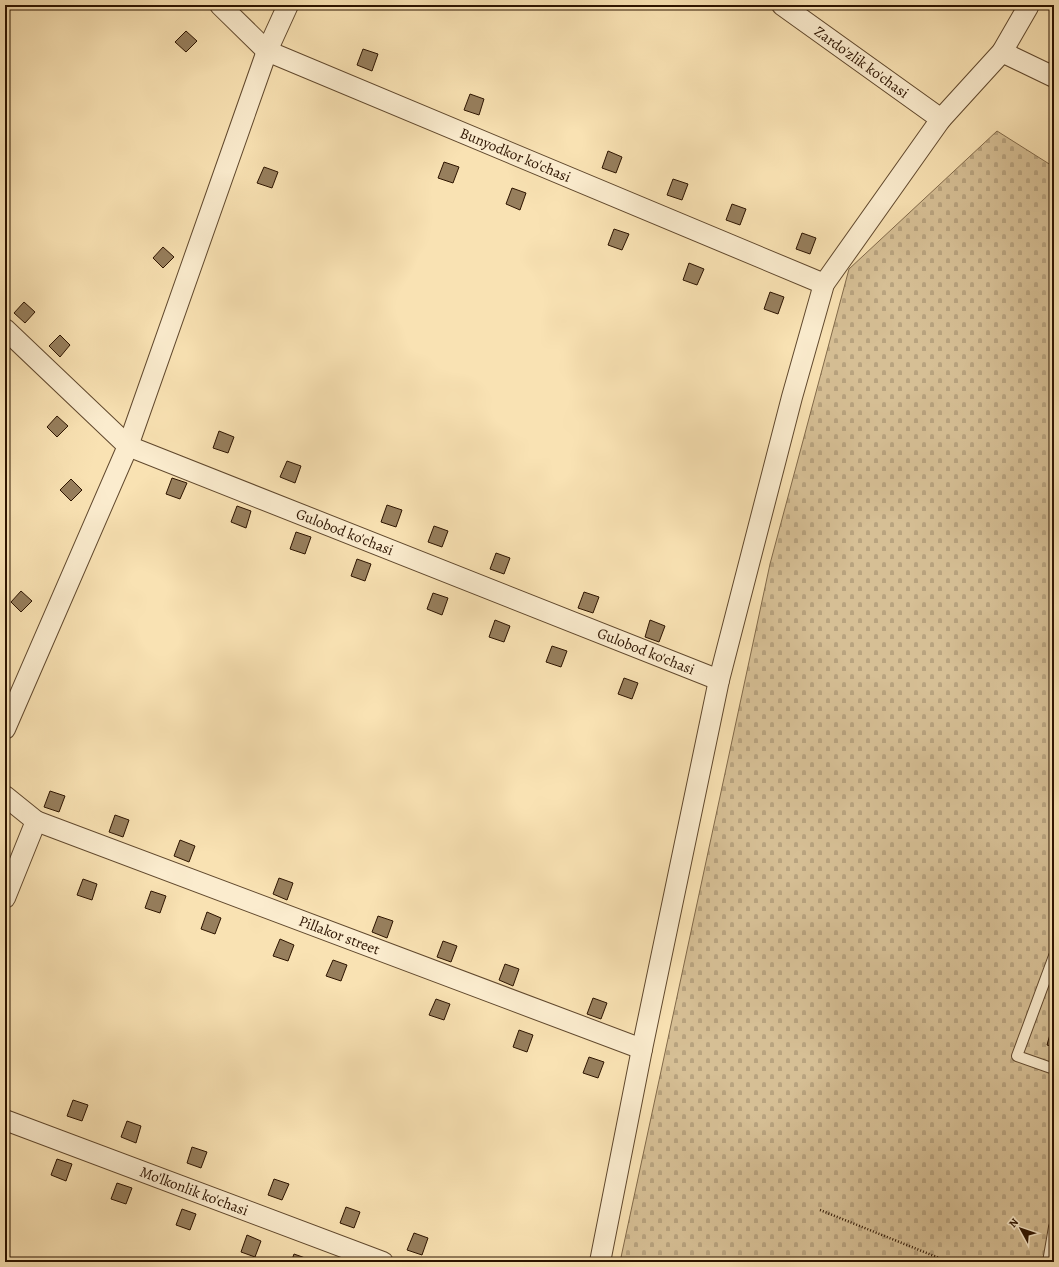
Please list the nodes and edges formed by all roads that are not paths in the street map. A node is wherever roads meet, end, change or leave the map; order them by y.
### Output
1 (220, 5) edge
2 (288, 5) edge
3 (782, 5) edge
4 (1026, 5) edge
5 (268, 51) junction
6 (1002, 52) junction
7 (1054, 77) edge
8 (941, 119) junction
9 (824, 284) junction
10 (5, 329) edge
11 (128, 446) junction
12 (719, 680) junction
13 (5, 728) edge
14 (5, 796) edge
15 (36, 821) junction
16 (5, 898) edge
17 (1054, 956) edge
18 (642, 1050) junction
19 (1054, 1069) edge
20 (5, 1120) edge
21 (1054, 1227) edge
22 (383, 1262) edge
23 (600, 1262) edge
24 (1048, 1262) edge

1 - 5 street, Bunyodkor ko'chasi
2 - 5 street
3 - 8 street, Zardo'zlik ko'chasi
4 - 6 street
5 - 9 street, Bunyodkor ko'chasi
5 - 11 street
6 - 7 street
6 - 8 street
8 - 9 street
9 - 12 street
10 - 11 street, Gulobod ko'chasi
11 - 12 street, Gulobod ko'chasi
11 - 13 street
12 - 18 street
14 - 15 street, Pillakor street
15 - 16 street
15 - 18 street, Pillakor street
17 - 19 lane
18 - 23 street
20 - 22 street, Mo'lkonlik ko'chasi
21 - 24 lane

